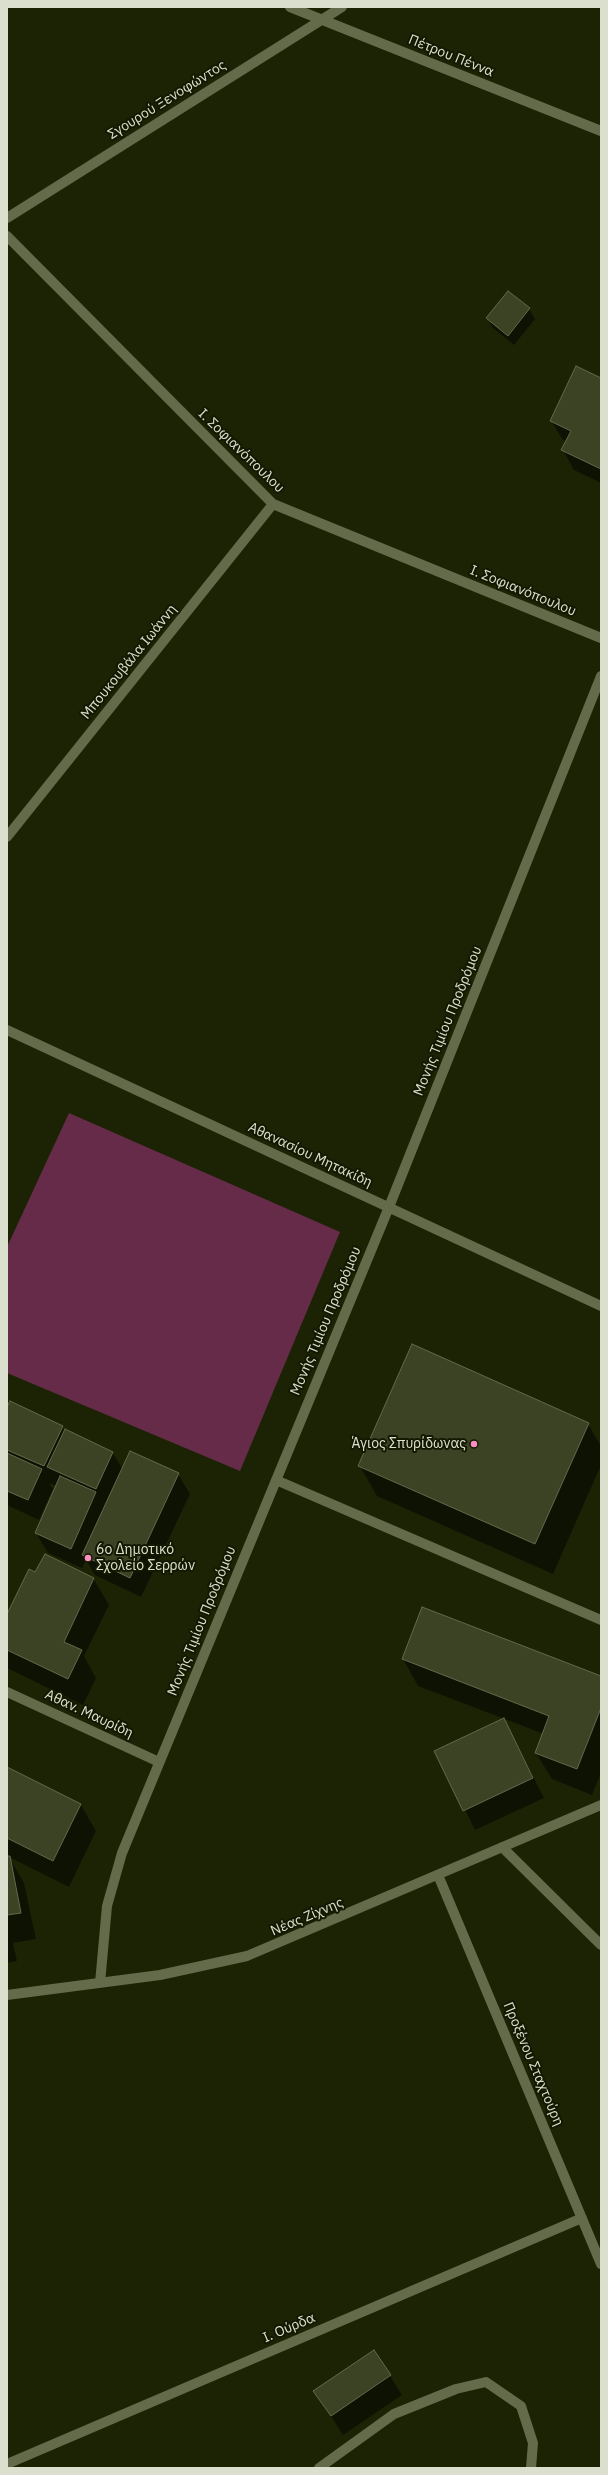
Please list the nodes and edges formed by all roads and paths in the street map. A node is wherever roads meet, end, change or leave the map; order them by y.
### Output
1 (290, 7) edge
2 (342, 7) edge
3 (322, 19) junction
4 (601, 131) edge
5 (7, 218) edge
6 (7, 236) edge
7 (273, 504) junction
8 (601, 638) edge
9 (601, 676) edge
10 (7, 837) edge
11 (7, 1030) edge
12 (389, 1208) junction
13 (601, 1306) edge
14 (276, 1480) junction
15 (601, 1620) edge
16 (7, 1692) edge
17 (160, 1762) junction
18 (601, 1805) edge
19 (502, 1847) junction
20 (438, 1875) junction
21 (601, 1945) edge
22 (100, 1983) junction
23 (7, 1995) edge
24 (582, 2218) junction
25 (601, 2264) edge
26 (7, 2464) edge
27 (319, 2468) edge
28 (531, 2468) edge

1 - 3 street, Πέτρου Πέννα
2 - 3 street, Σγουρού Ξενοφώντος
3 - 4 street, Πέτρου Πέννα
3 - 5 street, Σγουρού Ξενοφώντος
6 - 7 street, Ι. Σοφιανόπουλου
7 - 8 street, Ι. Σοφιανόπουλου
7 - 10 street, Μπουκουβάλα Ιωάννη
9 - 12 street, Μονής Τιμίου Προδρόμου
11 - 12 street, Αθανασίου Μητακίδη
12 - 13 street, Αθανασίου Μητακίδη
12 - 14 street, Μονής Τιμίου Προδρόμου
14 - 15 street
14 - 17 street, Μονής Τιμίου Προδρόμου
16 - 17 street, Αθαν. Μαυρίδη
17 - 22 street, Μονής Τιμίου Προδρόμου
18 - 19 street, Νέας Ζίχνης
19 - 20 street, Νέας Ζίχνης
19 - 21 street
20 - 22 street, Νέας Ζίχνης
20 - 24 street, Προξένου Σταχτούρη
22 - 23 street, Νέας Ζίχνης
24 - 25 street, Προξένου Σταχτούρη
24 - 26 street, Ι. Ούρδα
27 - 28 street

